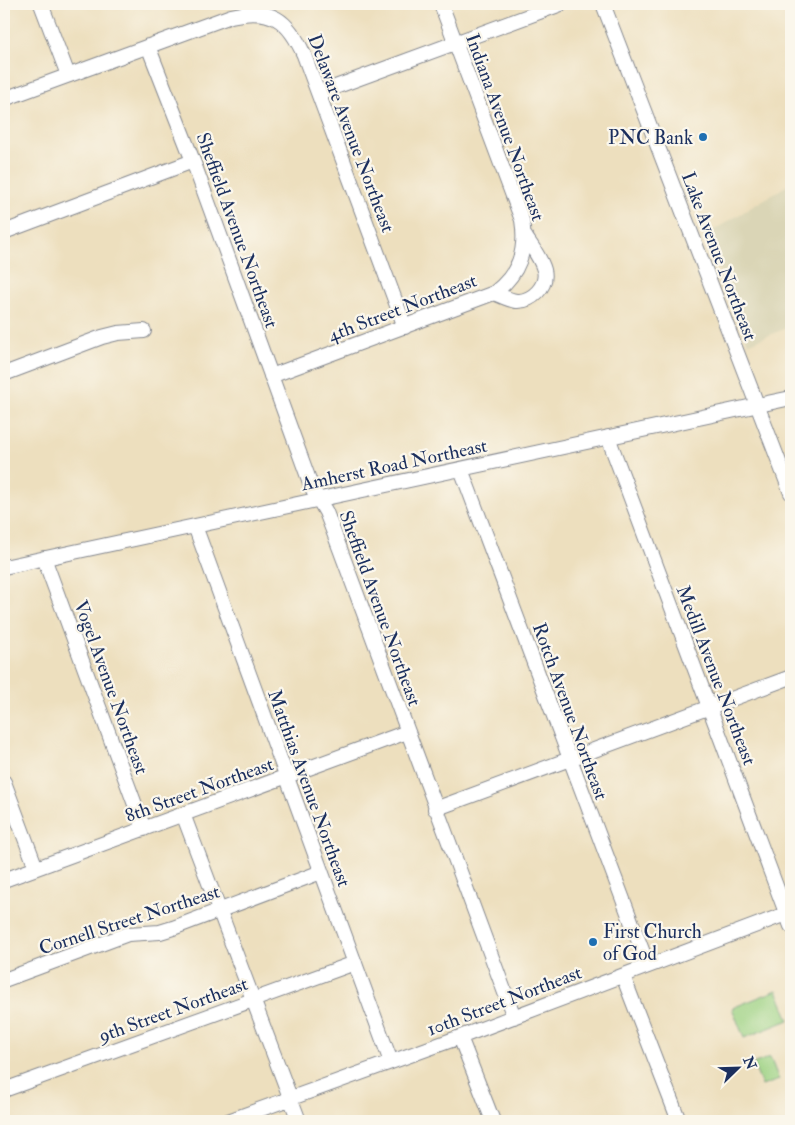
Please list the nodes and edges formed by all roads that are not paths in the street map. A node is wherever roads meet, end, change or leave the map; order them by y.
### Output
1 (41, 4) edge
2 (440, 4) edge
3 (560, 4) edge
4 (603, 4) edge
5 (456, 42) junction
6 (148, 46) junction
7 (68, 75) junction
8 (319, 93) junction
9 (4, 99) edge
10 (193, 161) junction
11 (4, 232) edge
12 (525, 236) junction
13 (542, 285) joint
14 (494, 293) junction
15 (405, 327) junction
16 (144, 331) dead end
17 (4, 374) edge
18 (271, 376) junction
19 (791, 398) edge
20 (757, 405) junction
21 (608, 437) junction
22 (461, 469) junction
23 (791, 493) edge
24 (318, 500) junction
25 (195, 526) junction
26 (44, 558) junction
27 (4, 567) edge
28 (791, 677) edge
29 (708, 708) junction
30 (407, 732) junction
31 (568, 760) junction
32 (286, 776) junction
33 (4, 782) edge
34 (435, 809) junction
35 (183, 814) junction
36 (144, 829) junction
37 (36, 868) junction
38 (321, 872) junction
39 (4, 880) edge
40 (219, 910) junction
41 (790, 917) edge
42 (354, 963) junction
43 (648, 966) junction
44 (623, 976) junction
45 (4, 980) edge
46 (252, 1000) junction
47 (514, 1017) junction
48 (460, 1037) junction
49 (392, 1062) junction
50 (4, 1090) edge
51 (290, 1099) junction
52 (228, 1121) edge
53 (299, 1121) edge
54 (493, 1121) edge
55 (679, 1121) edge

1 - 7 street
2 - 5 street, Indiana Avenue Northeast
3 - 5 street
4 - 20 street, Lake Avenue Northeast
5 - 8 street
5 - 12 street, Indiana Avenue Northeast
6 - 7 street, Delaware Avenue Northeast
6 - 8 street, Delaware Avenue Northeast
6 - 10 street, Sheffield Avenue Northeast
7 - 9 street, Delaware Avenue Northeast
8 - 15 street, Delaware Avenue Northeast
10 - 11 street
10 - 18 street, Sheffield Avenue Northeast
12 - 13 street, Indiana Avenue Northeast
12 - 14 street, Indiana Avenue Northeast
13 - 14 street, 4th Street Northeast
14 - 15 street, 4th Street Northeast
15 - 18 street, 4th Street Northeast
16 - 17 street
18 - 24 street, Sheffield Avenue Northeast
19 - 20 street, Amherst Road Northeast
20 - 21 street, Amherst Road Northeast
20 - 23 street, Lake Avenue Northeast
21 - 22 street, Amherst Road Northeast
21 - 29 street, Medill Avenue Northeast
22 - 24 street, Amherst Road Northeast
22 - 31 street, Rotch Avenue Northeast
24 - 25 street, Amherst Road Northeast
24 - 30 street, Sheffield Avenue Northeast
25 - 26 street, Amherst Road Northeast
25 - 32 street, Matthias Avenue Northeast
26 - 27 street, Amherst Road Northeast
26 - 36 street, Vogel Avenue Northeast
28 - 29 street
29 - 31 street
29 - 41 street, Medill Avenue Northeast
30 - 32 street, 8th Street Northeast
30 - 34 street, Sheffield Avenue Northeast
31 - 34 street
31 - 43 street, Rotch Avenue Northeast
32 - 35 street, 8th Street Northeast
32 - 38 street, Matthias Avenue Northeast
33 - 37 street
34 - 47 street, Sheffield Avenue Northeast
35 - 36 street, 8th Street Northeast
35 - 40 street
36 - 37 street, 8th Street Northeast
37 - 39 street, 8th Street Northeast
38 - 40 street, Cornell Street Northeast
38 - 42 street, Matthias Avenue Northeast
40 - 45 street, Cornell Street Northeast
40 - 46 street
41 - 43 street, 10th Street Northeast
42 - 46 street, 9th Street Northeast
42 - 49 street, Matthias Avenue Northeast
43 - 44 street, 10th Street Northeast
44 - 47 street, 10th Street Northeast
44 - 55 street
46 - 50 street, 9th Street Northeast
46 - 51 street
47 - 48 street, 10th Street Northeast
48 - 49 street, 10th Street Northeast
48 - 54 street
49 - 51 street, 10th Street Northeast
51 - 52 street, 10th Street Northeast
51 - 53 street

